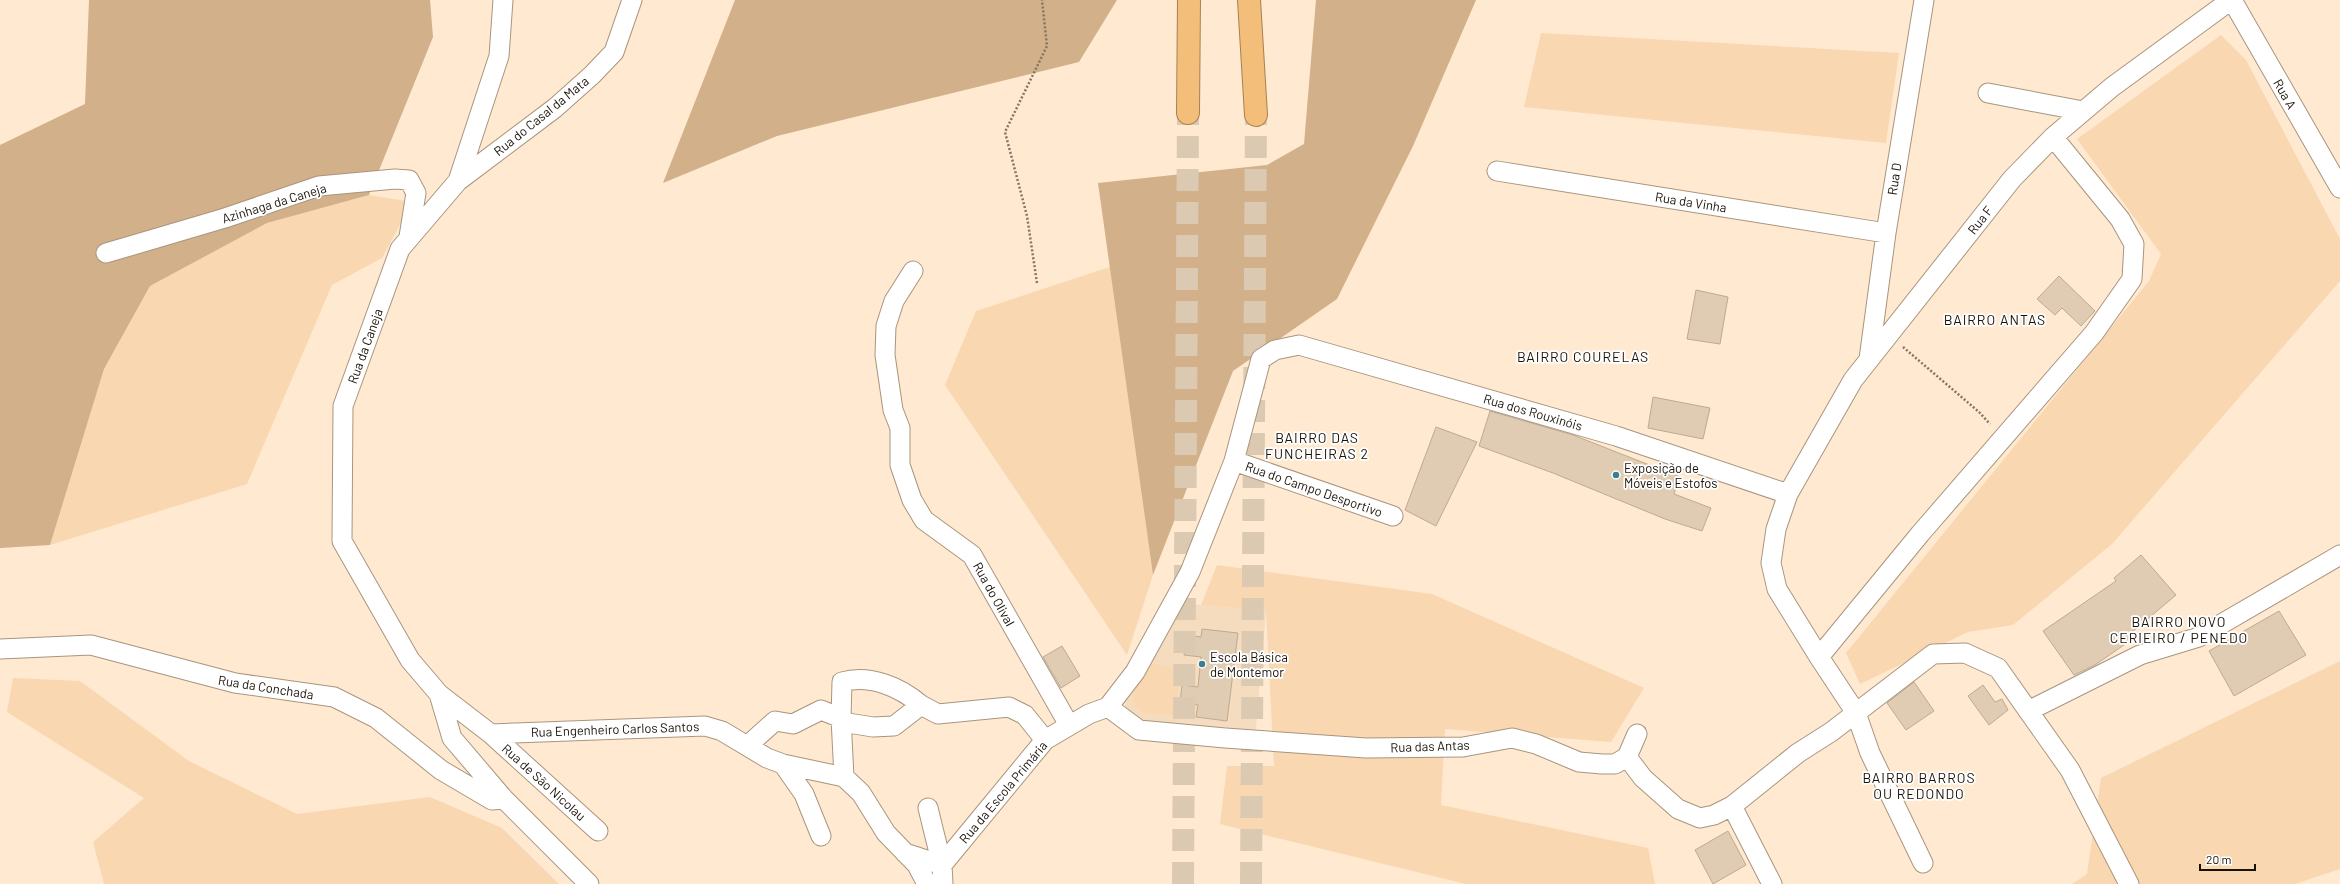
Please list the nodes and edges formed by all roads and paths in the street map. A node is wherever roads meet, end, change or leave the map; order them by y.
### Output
1 (503, 0) edge
2 (632, 0) edge
3 (1042, 0) edge
4 (1189, 0) edge
5 (1249, 0) edge
6 (1924, 0) edge
7 (2232, 0) edge
8 (1988, 93) dead end
9 (2083, 111) junction
10 (1188, 113) tunnel mouth
11 (1256, 115) tunnel mouth
12 (2053, 137) junction
13 (1497, 171) dead end
14 (458, 181) junction
15 (2340, 188) edge
16 (1886, 233) junction
17 (409, 238) junction
18 (106, 253) dead end
19 (913, 271) dead end
20 (1037, 283) dead end
21 (1888, 335) junction
22 (1869, 359) junction
23 (2003, 439) junction
24 (1234, 461) junction
25 (1788, 494) junction
26 (1393, 516) dead end
27 (2340, 555) edge
28 (0, 649) edge
29 (1819, 657) junction
30 (439, 694) junction
31 (921, 705) junction
32 (1108, 707) junction
33 (2028, 711) junction
34 (1856, 713) junction
35 (841, 718) junction
36 (1069, 725) junction
37 (491, 734) junction
38 (1637, 734) dead end
39 (1045, 740) junction
40 (747, 746) junction
41 (1627, 757) junction
42 (783, 764) junction
43 (844, 778) junction
44 (504, 799) junction
45 (1732, 806) junction
46 (928, 808) dead end
47 (598, 831) dead end
48 (821, 836) dead end
49 (905, 853) junction
50 (1923, 862) dead end
51 (942, 865) junction
52 (589, 884) edge
53 (927, 884) edge
54 (943, 884) edge
55 (1772, 884) edge
56 (2129, 884) edge

1 - 14 street, Rua da Caneja
2 - 14 street, Rua do Casal da Mata
3 - 20 path
4 - 10 highway
5 - 11 highway
6 - 16 street, Rua D
7 - 9 street, Rua F
7 - 15 street, Rua A
8 - 9 street
9 - 12 street, Rua F
12 - 21 street, Rua F
12 - 23 street
13 - 16 street, Rua da Vinha
14 - 17 street, Rua da Caneja
16 - 22 street, Rua D
17 - 18 street, Azinhaga da Caneja
17 - 30 street, Rua da Caneja
19 - 36 street, Rua do Olival
21 - 22 street, Rua F
21 - 23 path
22 - 25 street, Rua F
23 - 29 street
24 - 25 street, Rua dos Rouxinóis
24 - 26 street, Rua do Campo Desportivo
24 - 32 street
25 - 29 street, Rua F
27 - 33 street
28 - 44 street, Rua da Conchada
29 - 34 street, Rua F
30 - 37 street
30 - 44 street
31 - 35 street
31 - 35 street
31 - 39 street
32 - 36 street, Rua da Escola Primária
32 - 41 street, Rua das Antas
33 - 34 street
33 - 56 street
34 - 45 street
34 - 50 street, Rua F
35 - 40 street
35 - 43 street
36 - 39 street, Rua da Escola Primária
37 - 40 street, Rua Engenheiro Carlos Santos
37 - 47 street, Rua de São Nicolau
38 - 41 street
39 - 51 street, Rua da Escola Primária
40 - 42 street, Rua Engenheiro Carlos Santos
41 - 45 street
42 - 43 street, Rua Engenheiro Carlos Santos
42 - 48 street
43 - 49 street
44 - 52 street
45 - 55 street
46 - 51 street
49 - 51 street
49 - 53 street
51 - 54 street

